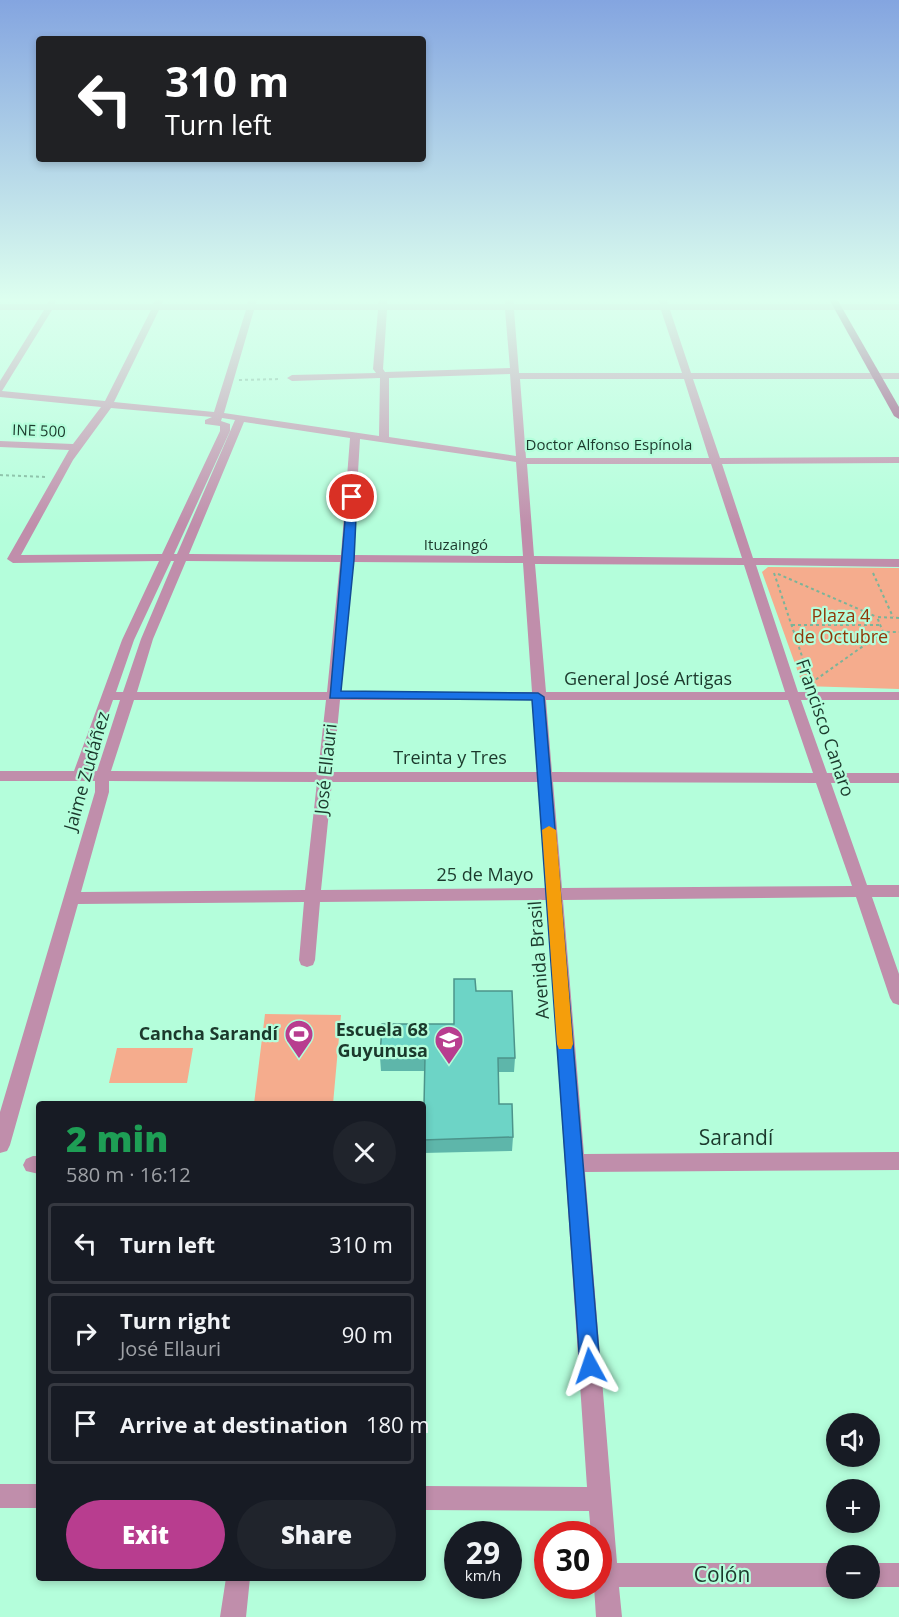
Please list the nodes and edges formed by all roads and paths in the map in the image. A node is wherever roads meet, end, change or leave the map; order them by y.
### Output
1 (9, 374) edge
2 (123, 374) edge
3 (231, 374) edge
4 (453, 374) edge
5 (513, 374) edge
6 (553, 374) edge
7 (382, 375) junction
8 (689, 376) junction
9 (877, 376) junction
10 (899, 376) edge
11 (292, 378) joint
12 (229, 381) junction
13 (0, 389) edge
14 (0, 394) edge
15 (0, 402) edge
16 (105, 409) junction
17 (899, 416) edge
18 (241, 418) junction
19 (220, 420) junction
20 (355, 435) junction
21 (384, 440) junction
22 (0, 444) edge
23 (78, 447) junction
24 (715, 460) junction
25 (899, 460) edge
26 (519, 461) junction
27 (0, 475) edge
28 (58, 478) junction
29 (167, 556) junction
30 (183, 558) junction
31 (348, 560) junction
32 (529, 560) junction
33 (748, 561) junction
34 (899, 563) edge
35 (774, 573) junction
36 (873, 573) dead end
37 (877, 617) junction
38 (893, 617) junction
39 (899, 618) edge
40 (792, 625) junction
41 (880, 625) junction
42 (883, 632) junction
43 (899, 632) edge
44 (811, 683) junction
45 (822, 683) dead end
46 (334, 695) junction
47 (109, 696) junction
48 (129, 696) junction
49 (793, 696) junction
50 (899, 696) edge
51 (538, 697) junction
52 (0, 776) edge
53 (79, 777) junction
54 (102, 777) junction
55 (821, 777) junction
56 (324, 778) junction
57 (544, 778) junction
58 (899, 778) edge
59 (899, 891) edge
60 (861, 892) junction
61 (554, 894) junction
62 (313, 896) junction
63 (72, 898) junction
64 (307, 960) dead end
65 (899, 998) edge
66 (0, 1145) edge
67 (899, 1161) edge
68 (574, 1163) junction
69 (0, 1496) edge
70 (36, 1496) edge
71 (426, 1498) edge
72 (600, 1499) junction
73 (602, 1521) edge
74 (612, 1575) edge
75 (826, 1575) edge
76 (880, 1575) edge
77 (899, 1575) edge
78 (238, 1581) edge
79 (608, 1599) edge
80 (233, 1617) edge
81 (609, 1617) edge

1 - 13 street
2 - 16 street
3 - 12 street, Jaime Zudáñez
4 - 7 street
5 - 26 street, Avenida Brasil
6 - 8 street
7 - 11 street
7 - 21 street
8 - 9 street
8 - 24 street, Francisco Canaro
9 - 10 street
9 - 17 main road
11 - 12 path
12 - 19 street, Jaime Zudáñez
14 - 16 street
15 - 16 street
16 - 19 street
16 - 23 street
18 - 19 street
18 - 20 street, Doctor Alfonso Espínola
18 - 30 street, Jaime Zudáñez
19 - 29 street, Jaime Zudáñez
20 - 21 street, Doctor Alfonso Espínola
20 - 31 street, José Ellauri
21 - 26 street, Doctor Alfonso Espínola
22 - 23 street, INE 500
23 - 28 street
24 - 25 street, Doctor Alfonso Espínola
24 - 26 street, Doctor Alfonso Espínola
24 - 33 street, Francisco Canaro
26 - 32 street, Avenida Brasil
27 - 28 path
28 - 29 street, Ituzaingó
29 - 30 street, Ituzaingó
29 - 47 street, Jaime Zudáñez
30 - 31 street, Ituzaingó
30 - 48 street, Jaime Zudáñez
31 - 32 street, Ituzaingó
31 - 46 street, José Ellauri
32 - 33 street, Ituzaingó
32 - 51 street, Avenida Brasil
33 - 34 street, Ituzaingó
33 - 35 path
33 - 49 street, Francisco Canaro
35 - 37 path
35 - 40 path
36 - 38 path
37 - 38 path
37 - 41 path
38 - 39 path
40 - 41 path
40 - 44 path
41 - 42 path
42 - 43 path
42 - 44 path
44 - 45 path
44 - 49 path
46 - 48 street, General José Artigas
46 - 51 street, General José Artigas
46 - 56 street, José Ellauri
47 - 48 street, General José Artigas
47 - 53 street, Jaime Zudáñez
48 - 54 street, Jaime Zudáñez
49 - 50 street, General José Artigas
49 - 51 street, General José Artigas
49 - 55 street, Francisco Canaro
51 - 57 street, Avenida Brasil
52 - 53 street, Treinta y Tres
53 - 54 street, Treinta y Tres
54 - 56 street, Treinta y Tres
54 - 63 street, Jaime Zudáñez
55 - 57 street, Treinta y Tres
55 - 58 street, Treinta y Tres
55 - 60 street, Francisco Canaro
56 - 57 street, Treinta y Tres
56 - 62 street, José Ellauri
57 - 61 street, Avenida Brasil
59 - 60 street, 25 de Mayo
60 - 61 street, 25 de Mayo
60 - 65 street, Francisco Canaro
61 - 62 street, 25 de Mayo
61 - 68 street, Avenida Brasil
62 - 63 street, 25 de Mayo
62 - 64 street, José Ellauri
63 - 66 street, Jaime Zudáñez
67 - 68 street, Sarandí
68 - 72 street, Avenida Brasil
69 - 70 street
71 - 72 street
72 - 73 street, Avenida Brasil
74 - 75 street, Colón
76 - 77 street
78 - 80 street
79 - 81 street, Avenida Brasil

